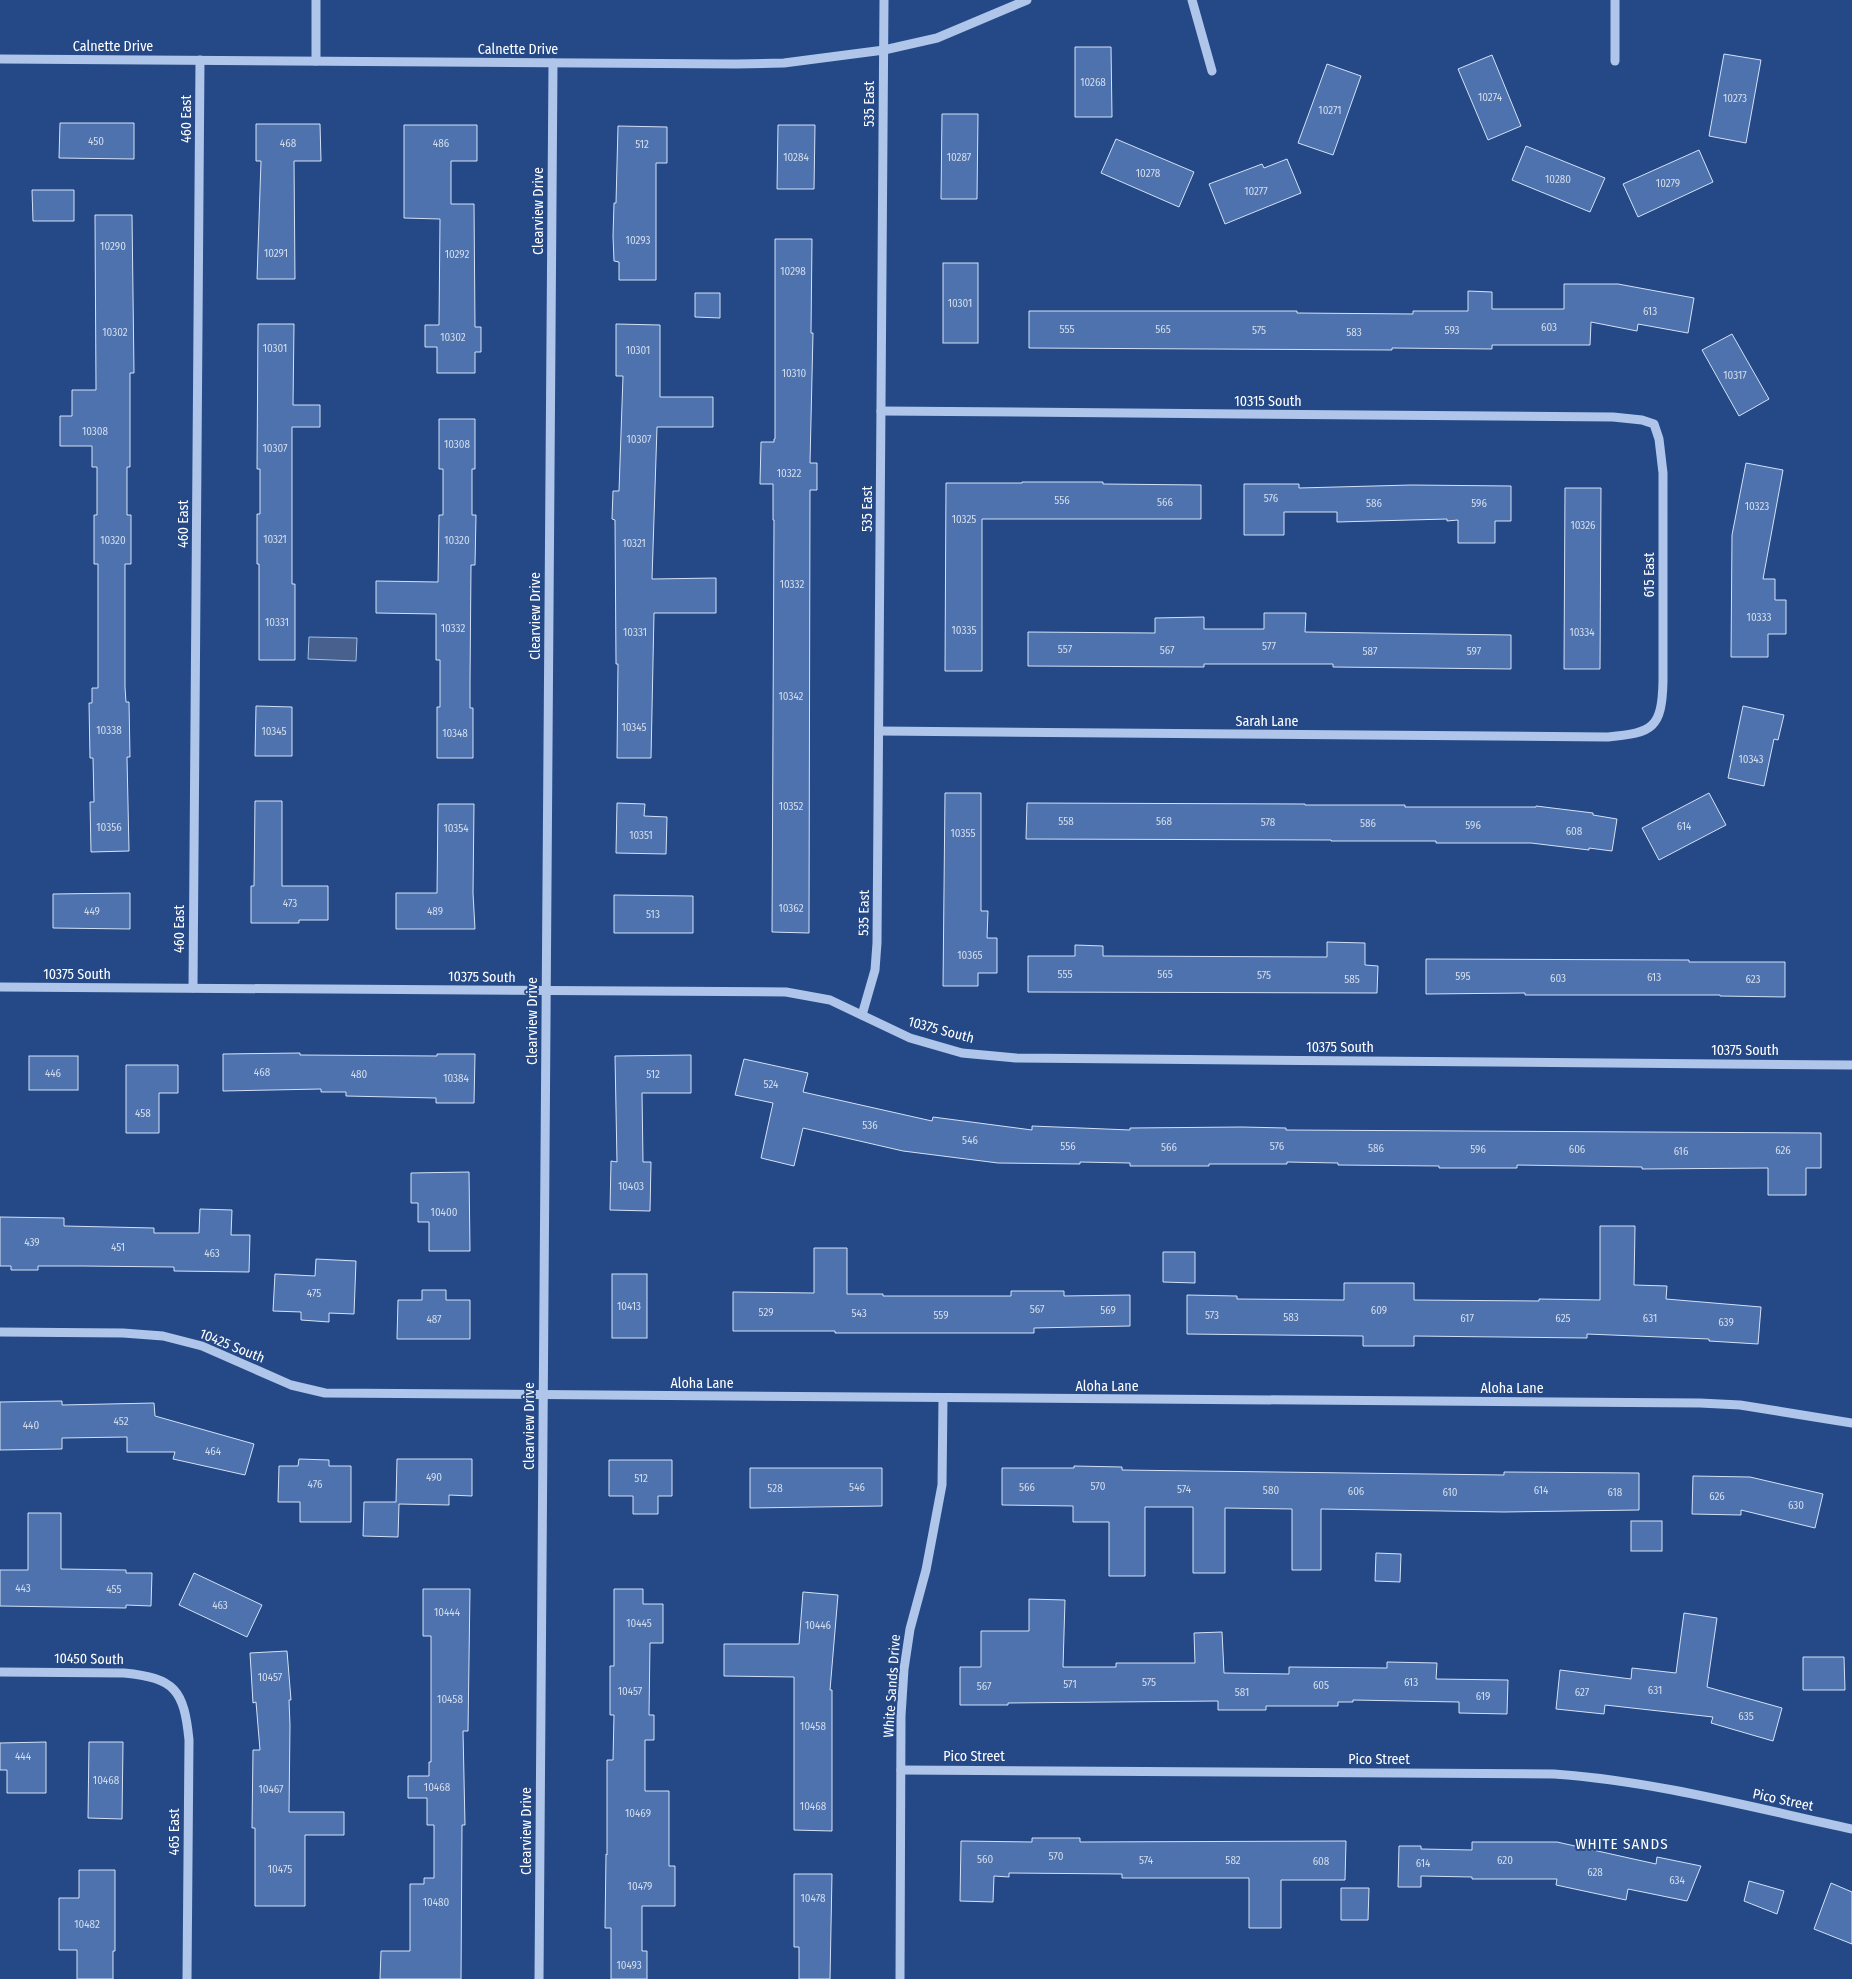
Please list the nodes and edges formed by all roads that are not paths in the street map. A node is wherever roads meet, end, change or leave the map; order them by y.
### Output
1 (316, 0) edge
2 (884, 0) edge
3 (1027, 0) edge
4 (1192, 0) edge
5 (1615, 0) edge
6 (884, 50) junction
7 (0, 59) edge
8 (200, 60) junction
9 (316, 61) junction
10 (1615, 61) dead end
11 (553, 63) junction
12 (1212, 71) dead end
13 (881, 412) junction
14 (1654, 424) joint
15 (1653, 725) joint
16 (879, 731) junction
17 (0, 987) edge
18 (192, 988) junction
19 (546, 992) junction
20 (862, 1016) junction
21 (1852, 1065) edge
22 (0, 1332) edge
23 (361, 1395) joint
24 (543, 1396) junction
25 (943, 1398) junction
26 (1852, 1423) edge
27 (0, 1672) edge
28 (174, 1688) joint
29 (901, 1770) junction
30 (1852, 1829) edge
31 (187, 1979) edge
32 (539, 1979) edge
33 (900, 1979) edge

1 - 9 street
2 - 6 street, 535 East
3 - 6 street, Calnette Drive
4 - 12 street
5 - 10 street
6 - 11 street, Calnette Drive
6 - 13 street, 535 East
7 - 8 street, Calnette Drive
8 - 9 street, Calnette Drive
8 - 18 street, 460 East
9 - 11 street, Calnette Drive
11 - 19 street, Clearview Drive
13 - 14 street, 10315 South
13 - 16 street, 535 East
14 - 15 street, 615 East
15 - 16 street, Sarah Lane
16 - 20 street, 535 East
17 - 18 street, 10375 South
18 - 19 street, 10375 South
19 - 20 street, 10375 South
19 - 24 street, Clearview Drive
20 - 21 street, 10375 South
22 - 23 street, 10425 South
23 - 24 street, Aloha Lane
24 - 25 street, Aloha Lane
24 - 32 street, Clearview Drive
25 - 26 street, Aloha Lane
25 - 29 street, White Sands Drive
27 - 28 street, 10450 South
28 - 31 street, 465 East
29 - 30 street, Pico Street
29 - 33 street, White Sands Drive

